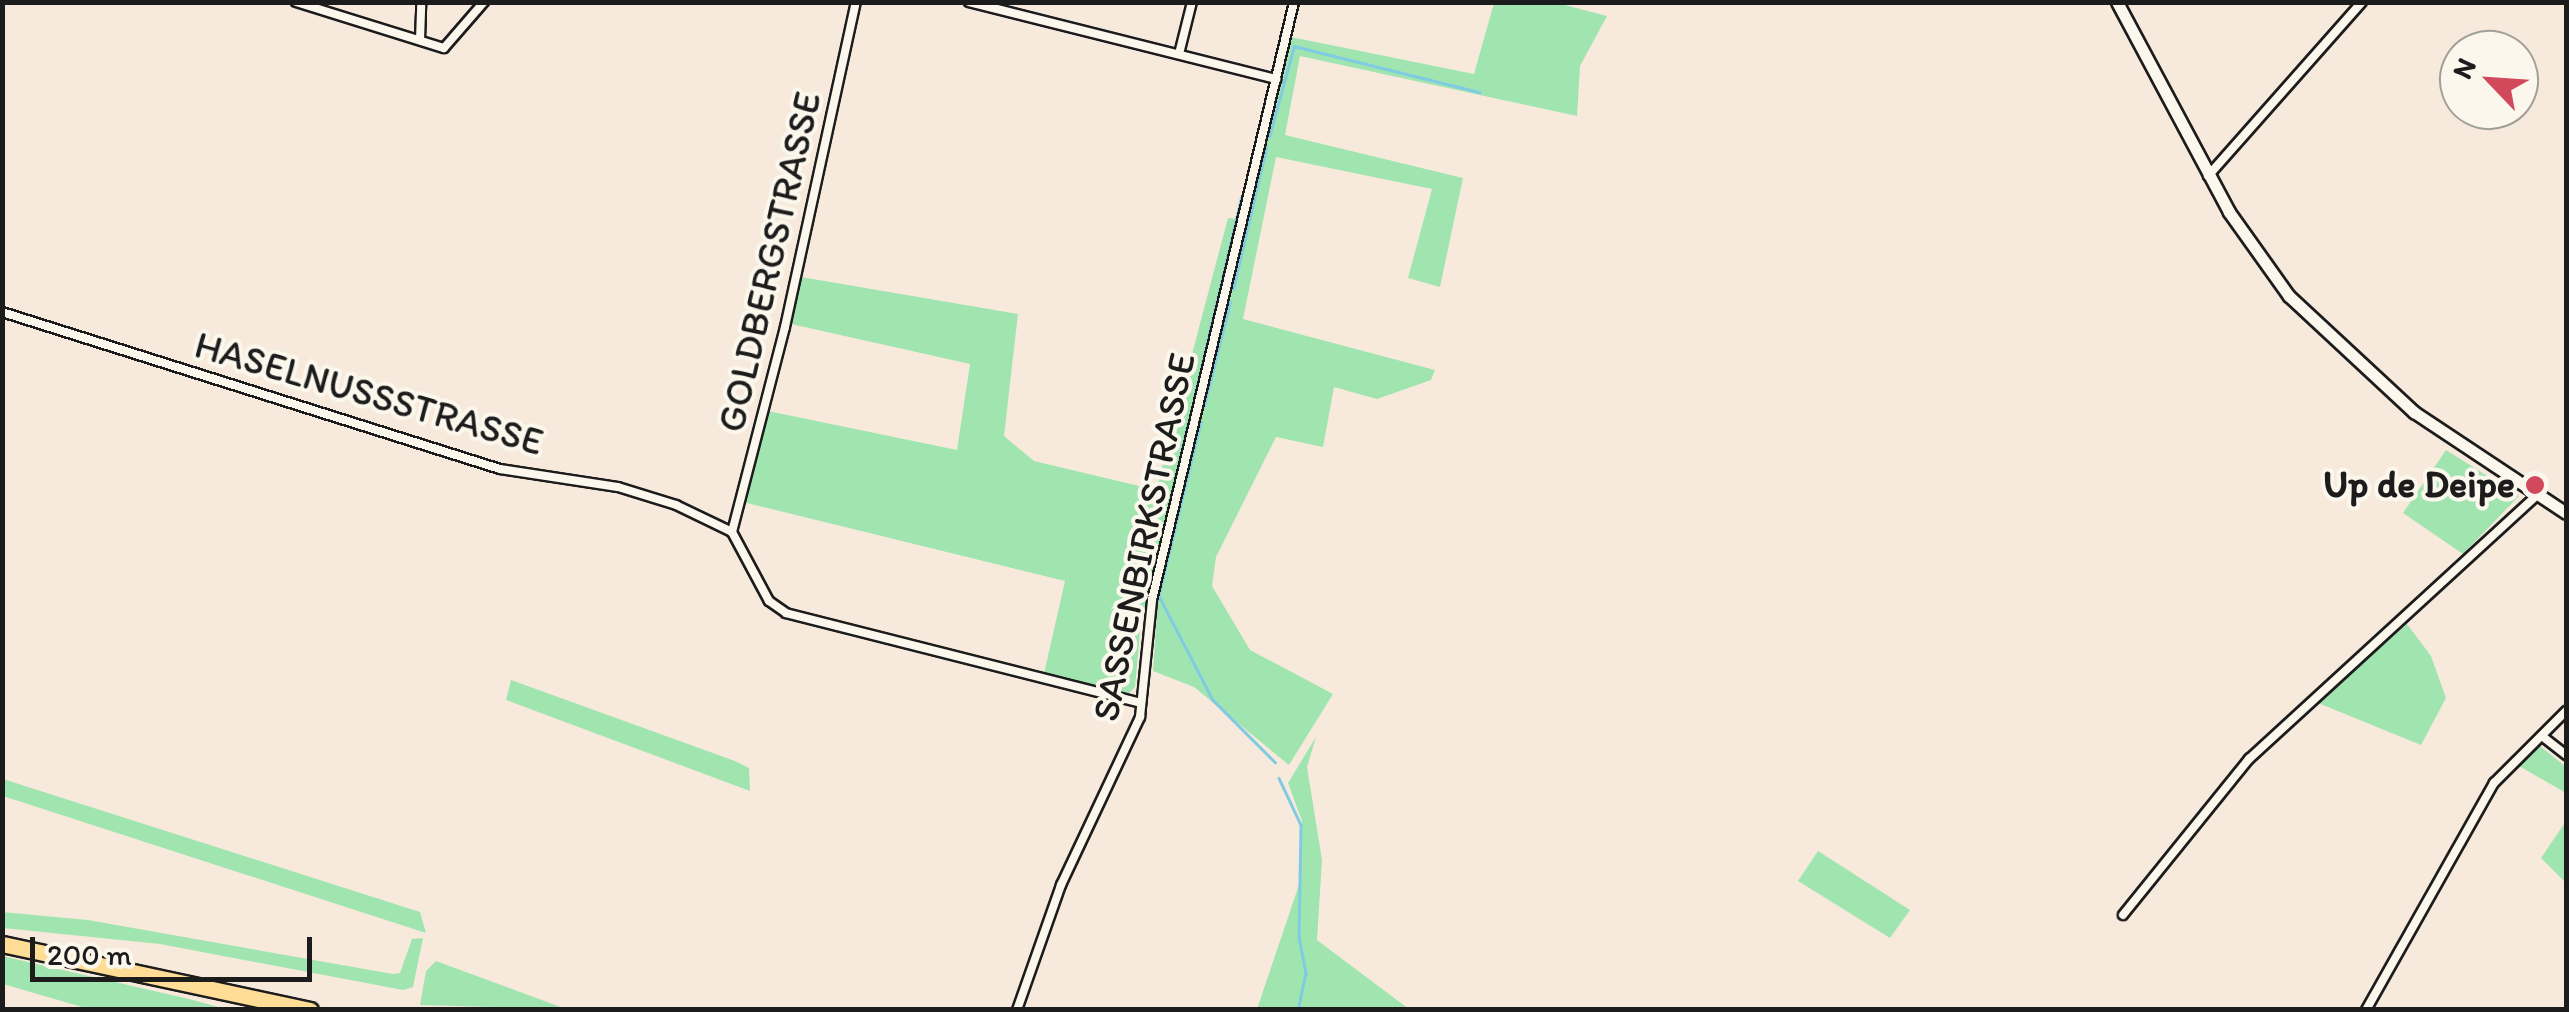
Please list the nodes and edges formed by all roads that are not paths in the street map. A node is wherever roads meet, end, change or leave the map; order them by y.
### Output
1 (421, 2) edge
2 (484, 2) edge
3 (856, 2) edge
4 (969, 2) edge
5 (1192, 2) edge
6 (1294, 2) edge
7 (2117, 2) edge
8 (2362, 2) edge
9 (301, 3) edge
10 (420, 40) junction
11 (1180, 54) junction
12 (1276, 78) junction
13 (2208, 176) junction
14 (2, 312) edge
15 (2538, 494) junction
16 (2566, 513) edge
17 (732, 532) junction
18 (1141, 703) junction
19 (2566, 711) edge
20 (2542, 736) junction
21 (2566, 756) edge
22 (2122, 916) dead end
23 (2, 944) edge
24 (310, 1010) edge
25 (1017, 1010) edge
26 (2366, 1010) edge

1 - 10 street
2 - 10 street
3 - 17 street, GOLDBERGSTRASSE
4 - 11 street
5 - 11 street
6 - 12 street, SASSENBIRKSTRASSE
7 - 13 street
8 - 13 street
9 - 10 street
11 - 12 street
12 - 18 street, SASSENBIRKSTRASSE
13 - 15 street
14 - 17 street, HASELNUSSSTRASSE
15 - 16 street
15 - 22 street
17 - 18 street
18 - 25 street, SASSENBIRKSTRASSE
19 - 20 street
20 - 21 street
20 - 26 street
23 - 24 highway

